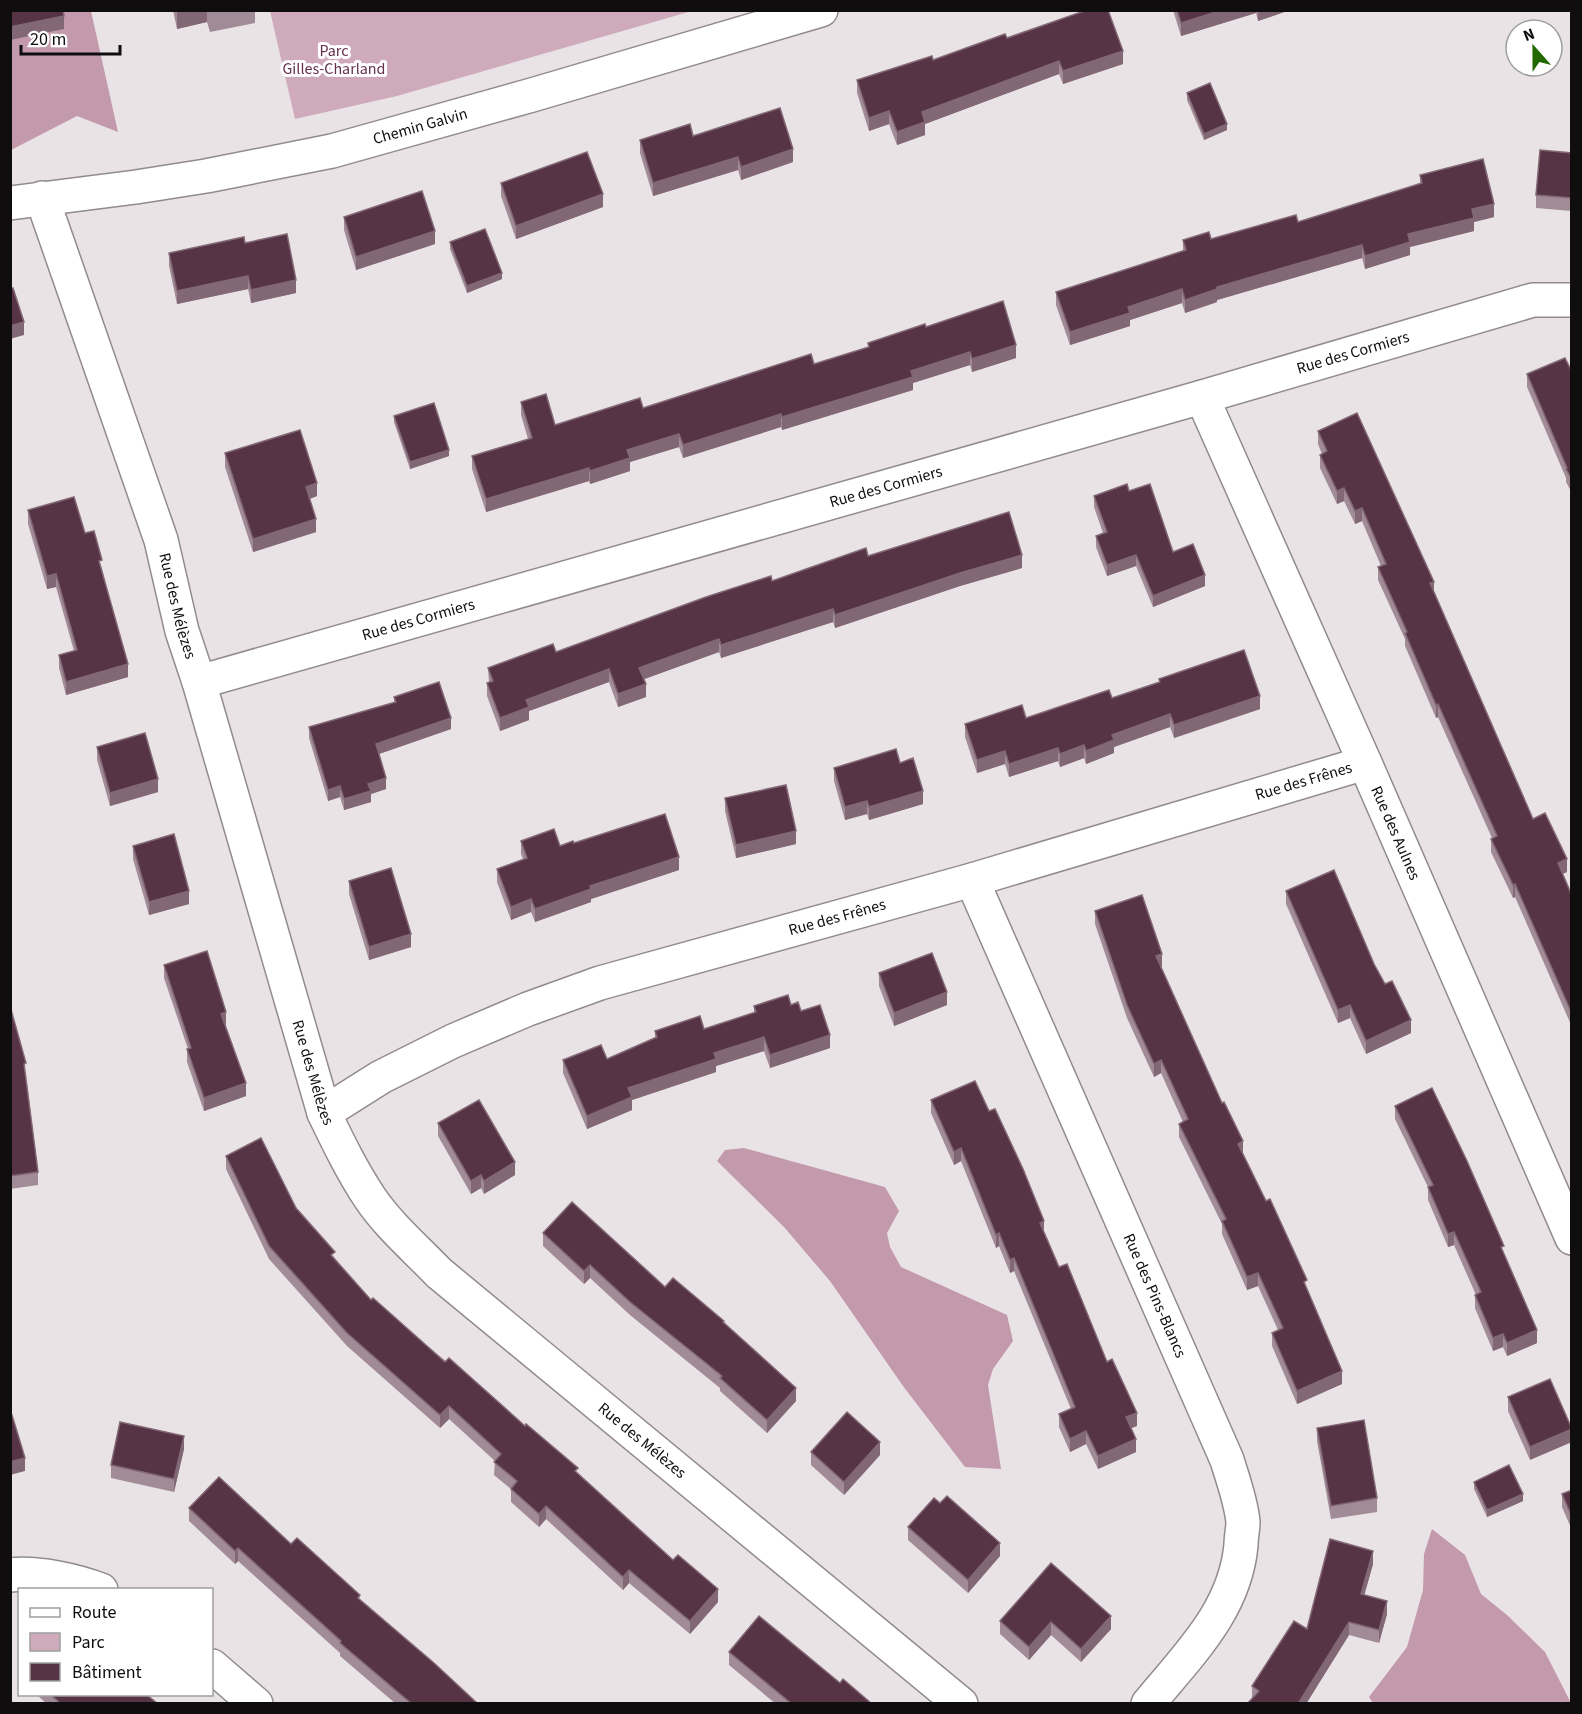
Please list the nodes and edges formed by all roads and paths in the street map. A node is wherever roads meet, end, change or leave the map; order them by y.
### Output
1 (821, 10) edge
2 (26, 200) edge
3 (1572, 300) edge
4 (1202, 397) junction
5 (199, 682) junction
6 (1365, 763) junction
7 (972, 880) junction
8 (324, 1113) junction
9 (1572, 1238) edge
10 (10, 1575) edge
11 (95, 1588) edge
12 (213, 1667) edge
13 (256, 1704) edge
14 (961, 1704) edge
15 (1148, 1704) edge

1 - 2 street, Chemin Galvin
2 - 5 street, Rue des Mélèzes
3 - 4 street, Rue des Cormiers
4 - 5 street, Rue des Cormiers
4 - 6 street, Rue des Aulnes
5 - 8 street, Rue des Mélèzes
6 - 7 street, Rue des Frênes
6 - 9 street, Rue des Aulnes
7 - 8 street, Rue des Frênes
7 - 15 street, Rue des Pins-Blancs
8 - 14 street, Rue des Mélèzes
10 - 11 street
12 - 13 street

